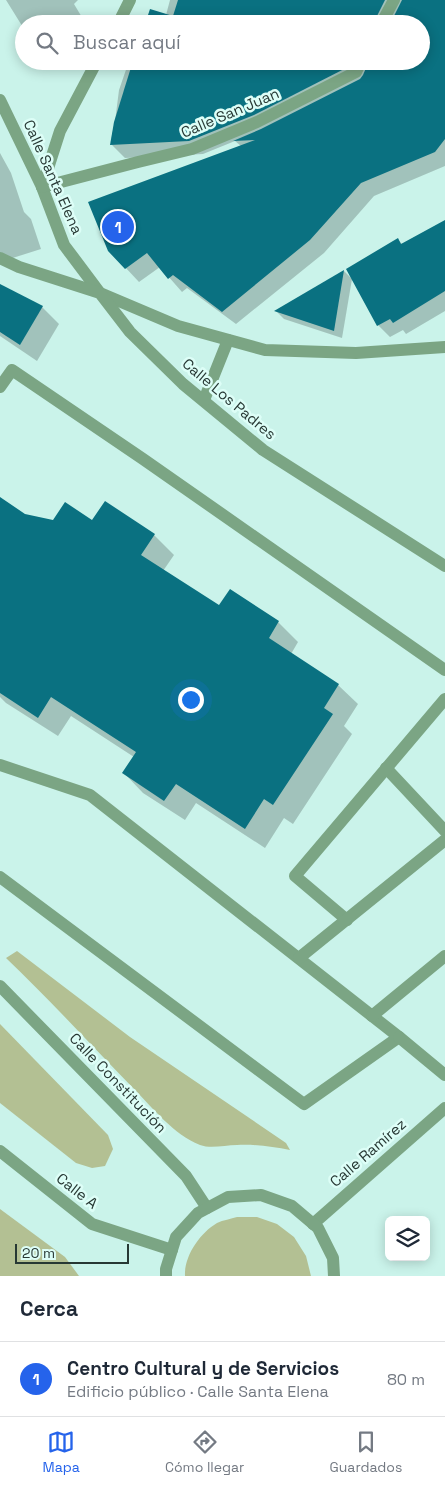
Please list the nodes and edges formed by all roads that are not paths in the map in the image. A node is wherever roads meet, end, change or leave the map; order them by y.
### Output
1 (130, 0) edge
2 (394, 0) edge
3 (122, 15) edge
4 (386, 15) edge
5 (92, 70) edge
6 (357, 70) edge
7 (0, 100) edge
8 (42, 188) junction
9 (0, 258) edge
10 (100, 293) junction
11 (228, 340) junction
12 (445, 347) edge
13 (0, 387) edge
14 (204, 400) junction
15 (445, 566) edge
16 (445, 670) edge
17 (445, 699) edge
18 (0, 765) edge
19 (386, 768) junction
20 (445, 831) edge
21 (445, 840) edge
22 (0, 877) edge
23 (347, 920) junction
24 (445, 956) edge
25 (299, 958) junction
26 (0, 986) edge
27 (372, 1016) junction
28 (399, 1037) junction
29 (445, 1075) edge
30 (445, 1108) edge
31 (0, 1151) edge
32 (207, 1208) junction
33 (313, 1224) junction
34 (172, 1250) junction
35 (166, 1276) edge
36 (334, 1276) edge

1 - 3 street
2 - 4 street
5 - 8 street
6 - 8 street, Calle San Juan
7 - 8 street, Calle Santa Elena
8 - 10 street, Calle Santa Elena
9 - 10 street
10 - 11 street
10 - 14 street, Calle Los Padres
11 - 12 street
11 - 14 street
13 - 16 street
14 - 15 street, Calle Los Padres
17 - 19 street
18 - 25 street
19 - 20 street
19 - 23 street
21 - 23 street
22 - 28 street
23 - 25 street
24 - 27 street
25 - 27 street
26 - 32 street, Calle Constitución
27 - 28 street
28 - 29 street
30 - 33 street, Calle Ramírez
31 - 34 street, Calle A
32 - 33 street
32 - 34 street
33 - 36 street
34 - 35 street

